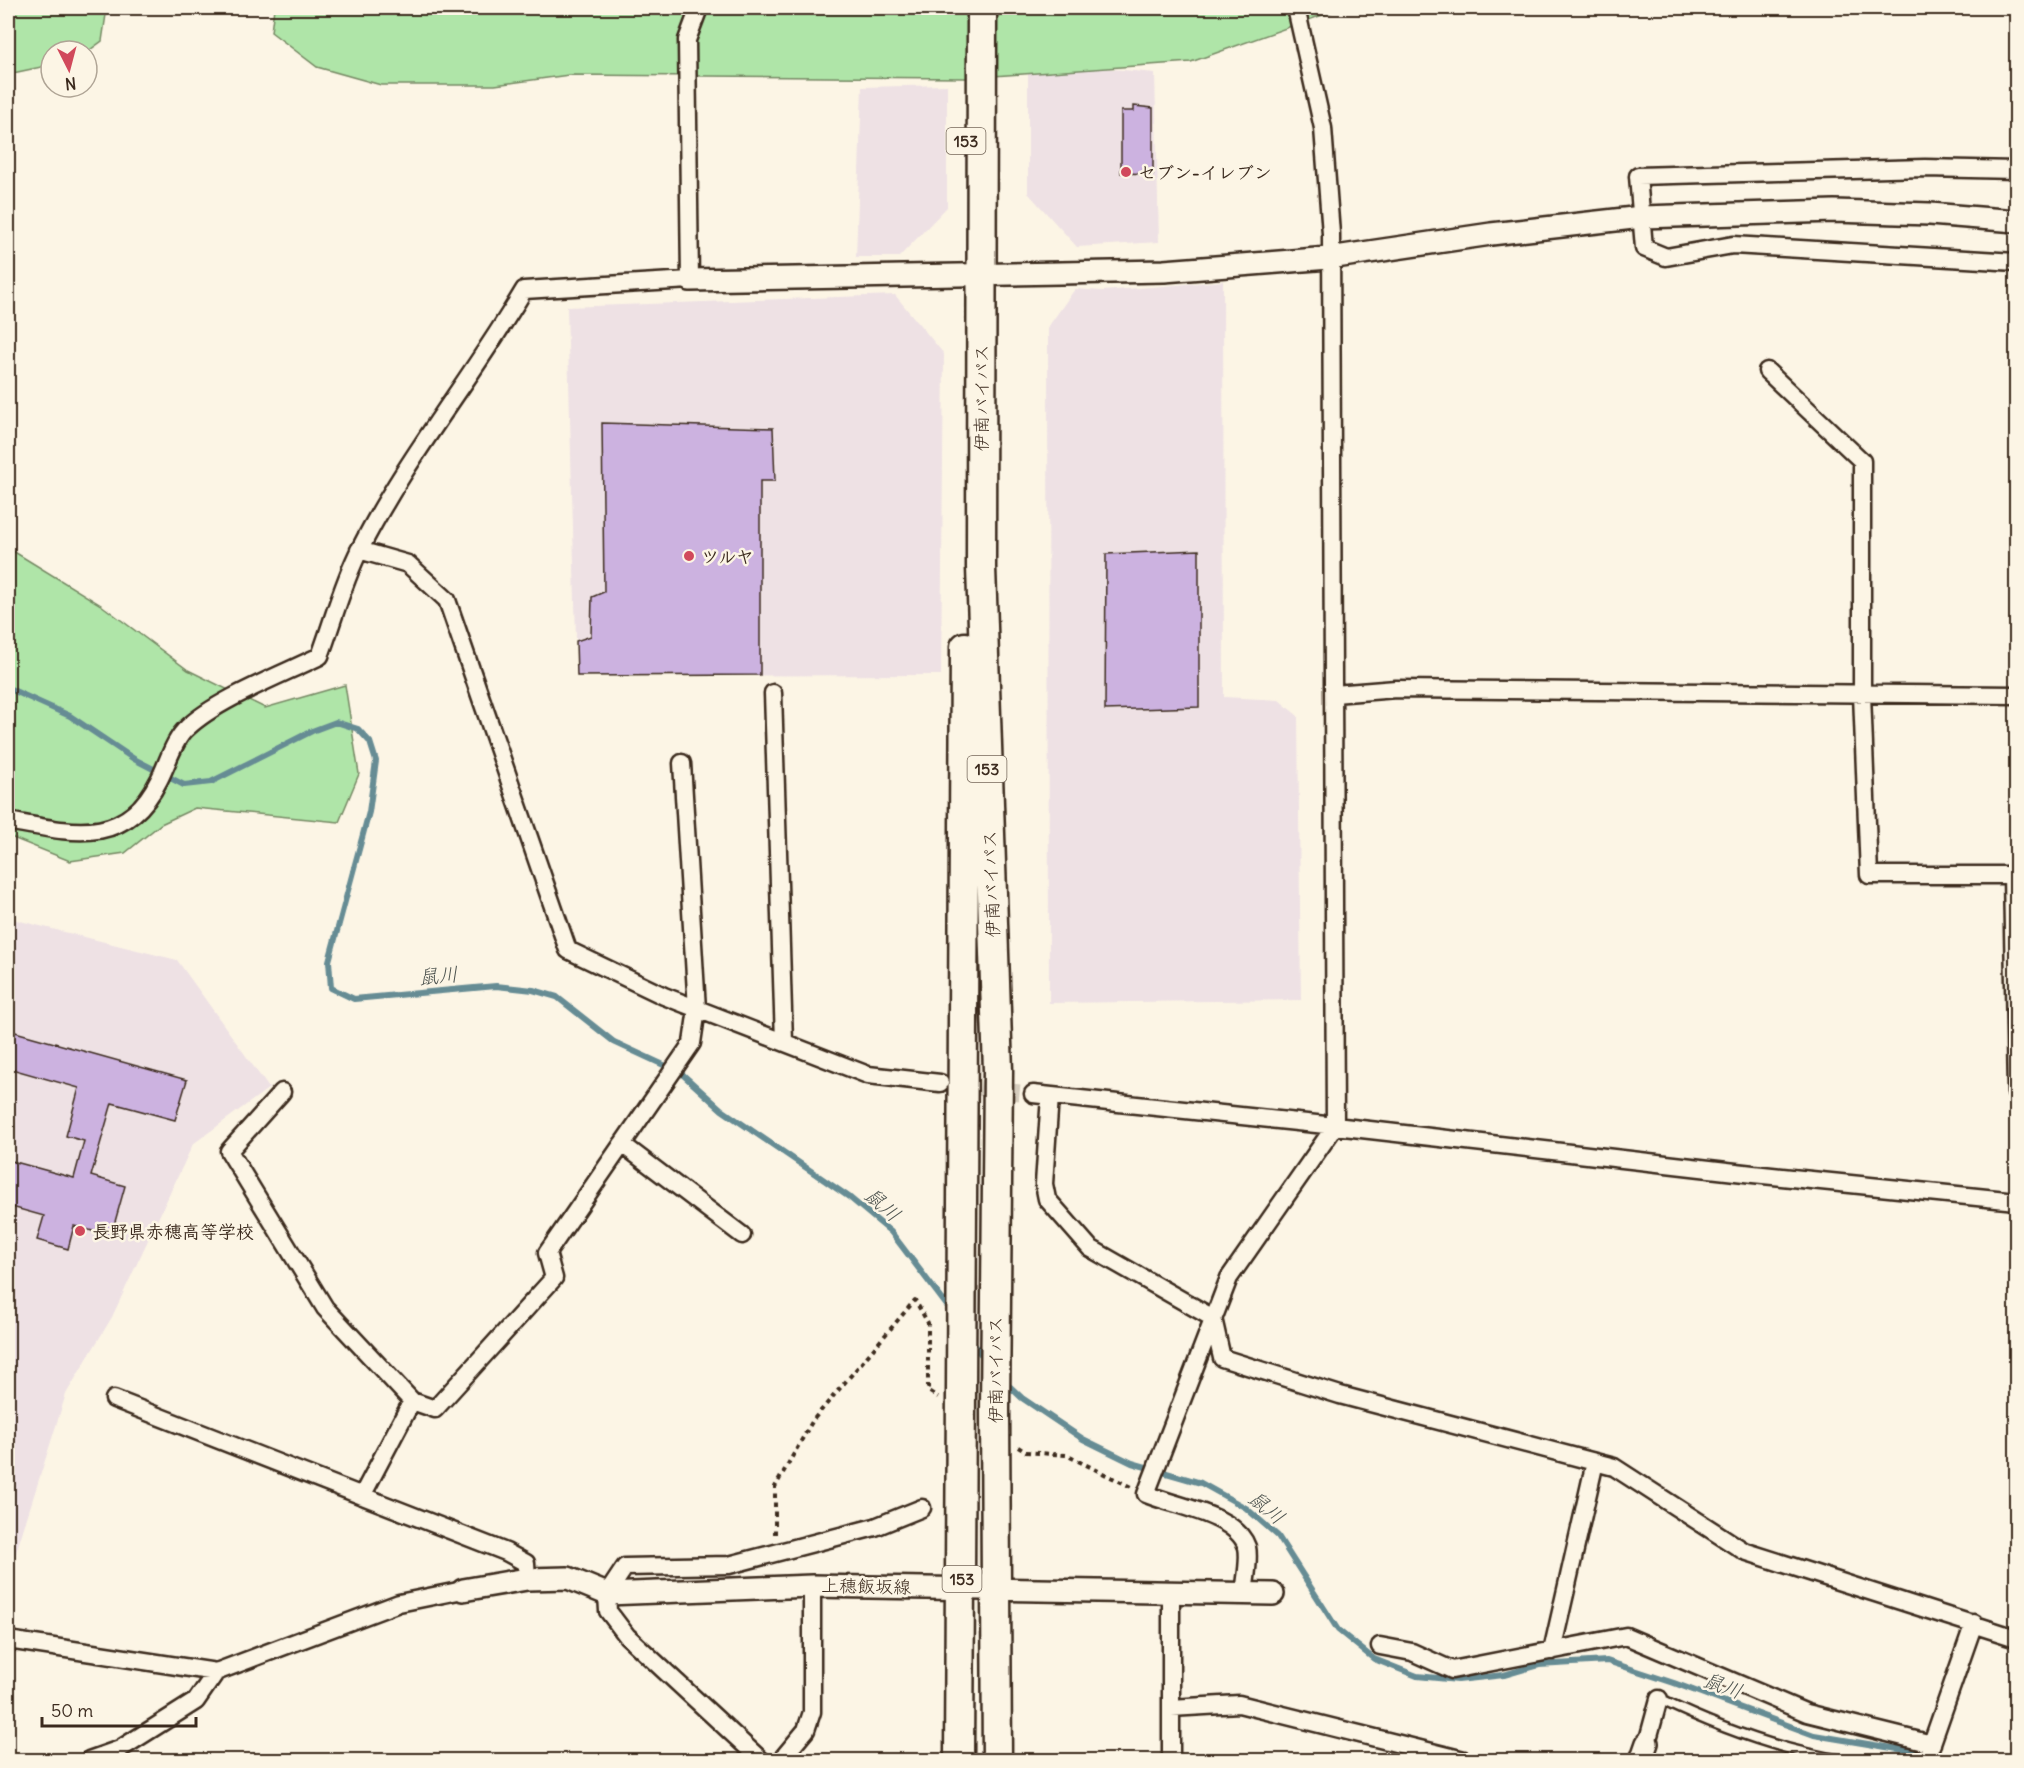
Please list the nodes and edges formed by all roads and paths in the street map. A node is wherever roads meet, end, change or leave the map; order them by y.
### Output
1 (699, 8) edge
2 (968, 8) edge
3 (982, 8) edge
4 (1296, 8) edge
5 (2016, 170) edge
6 (1642, 217) junction
7 (2016, 221) edge
8 (1329, 258) junction
9 (2016, 262) edge
10 (972, 275) junction
11 (690, 280) junction
12 (1767, 371) dead end
13 (359, 550) junction
14 (773, 693) dead end
15 (1334, 694) junction
16 (1862, 694) junction
17 (2016, 695) edge
18 (682, 763) dead end
19 (8, 821) edge
20 (697, 1009) junction
21 (784, 1042) junction
22 (940, 1083) tunnel mouth
23 (282, 1092) dead end
24 (2016, 1092) edge
25 (1033, 1094) tunnel mouth
26 (1050, 1096) junction
27 (1335, 1126) junction
28 (622, 1144) junction
29 (2016, 1201) edge
30 (742, 1235) dead end
31 (1213, 1318) junction
32 (114, 1399) dead end
33 (412, 1401) junction
34 (953, 1401) junction
35 (1016, 1446) dead end
36 (1595, 1462) junction
37 (1149, 1489) junction
38 (362, 1496) junction
39 (922, 1508) dead end
40 (775, 1553) junction
41 (527, 1580) junction
42 (812, 1586) junction
43 (997, 1587) junction
44 (962, 1588) junction
45 (463, 1590) joint
46 (1171, 1593) junction
47 (606, 1594) junction
48 (1244, 1594) junction
49 (1273, 1594) dead end
50 (1974, 1623) junction
51 (2016, 1638) edge
52 (8, 1640) edge
53 (1380, 1646) dead end
54 (1552, 1651) junction
55 (216, 1672) junction
56 (1659, 1699) joint
57 (1171, 1708) junction
58 (1932, 1744) junction
59 (1644, 1752) edge
60 (89, 1761) edge
61 (761, 1761) edge
62 (781, 1761) edge
63 (959, 1761) edge
64 (997, 1761) edge
65 (1171, 1761) edge
66 (1464, 1761) edge
67 (1842, 1761) edge
68 (1926, 1761) edge

1 - 11 street
2 - 10 highway, 伊南バイパス / 153
3 - 10 highway, 伊南バイパス / 153
4 - 8 street
5 - 6 street
6 - 7 street
6 - 8 street
6 - 9 street
8 - 10 street
8 - 15 street
10 - 11 street
10 - 34 highway, 伊南バイパス / 153
10 - 43 highway, 伊南バイパス / 153
11 - 13 street
12 - 16 street
13 - 19 street
13 - 20 street
14 - 21 street
15 - 16 street
15 - 27 street
16 - 17 street
16 - 24 street
18 - 20 street
20 - 21 street
20 - 28 street
21 - 22 street
23 - 33 street
25 - 26 street
26 - 27 street
26 - 31 street
27 - 29 street
27 - 31 street
28 - 30 street
28 - 33 street
31 - 36 street
31 - 37 street
32 - 38 street
33 - 38 street
34 - 40 path
34 - 44 highway, 伊南バイパス / 153
35 - 37 path
36 - 50 street
36 - 54 street
37 - 48 street
38 - 41 street
39 - 40 street
40 - 47 street
41 - 45 street, 上穂飯坂線
41 - 47 street, 上穂飯坂線
42 - 44 street, 上穂飯坂線
42 - 47 street, 上穂飯坂線
42 - 62 street
43 - 44 street, 上穂飯坂線
43 - 46 street, 上穂飯坂線
43 - 64 highway, 伊南バイパス / 153
44 - 63 highway, 伊南バイパス / 153
45 - 55 street
46 - 48 street, 上穂飯坂線
46 - 57 street
47 - 61 street
48 - 49 street, 上穂飯坂線
50 - 51 street
50 - 58 street
52 - 55 street
53 - 54 street
54 - 58 street
55 - 60 street
56 - 59 street
56 - 67 lane
57 - 65 street
57 - 66 street
58 - 68 street

